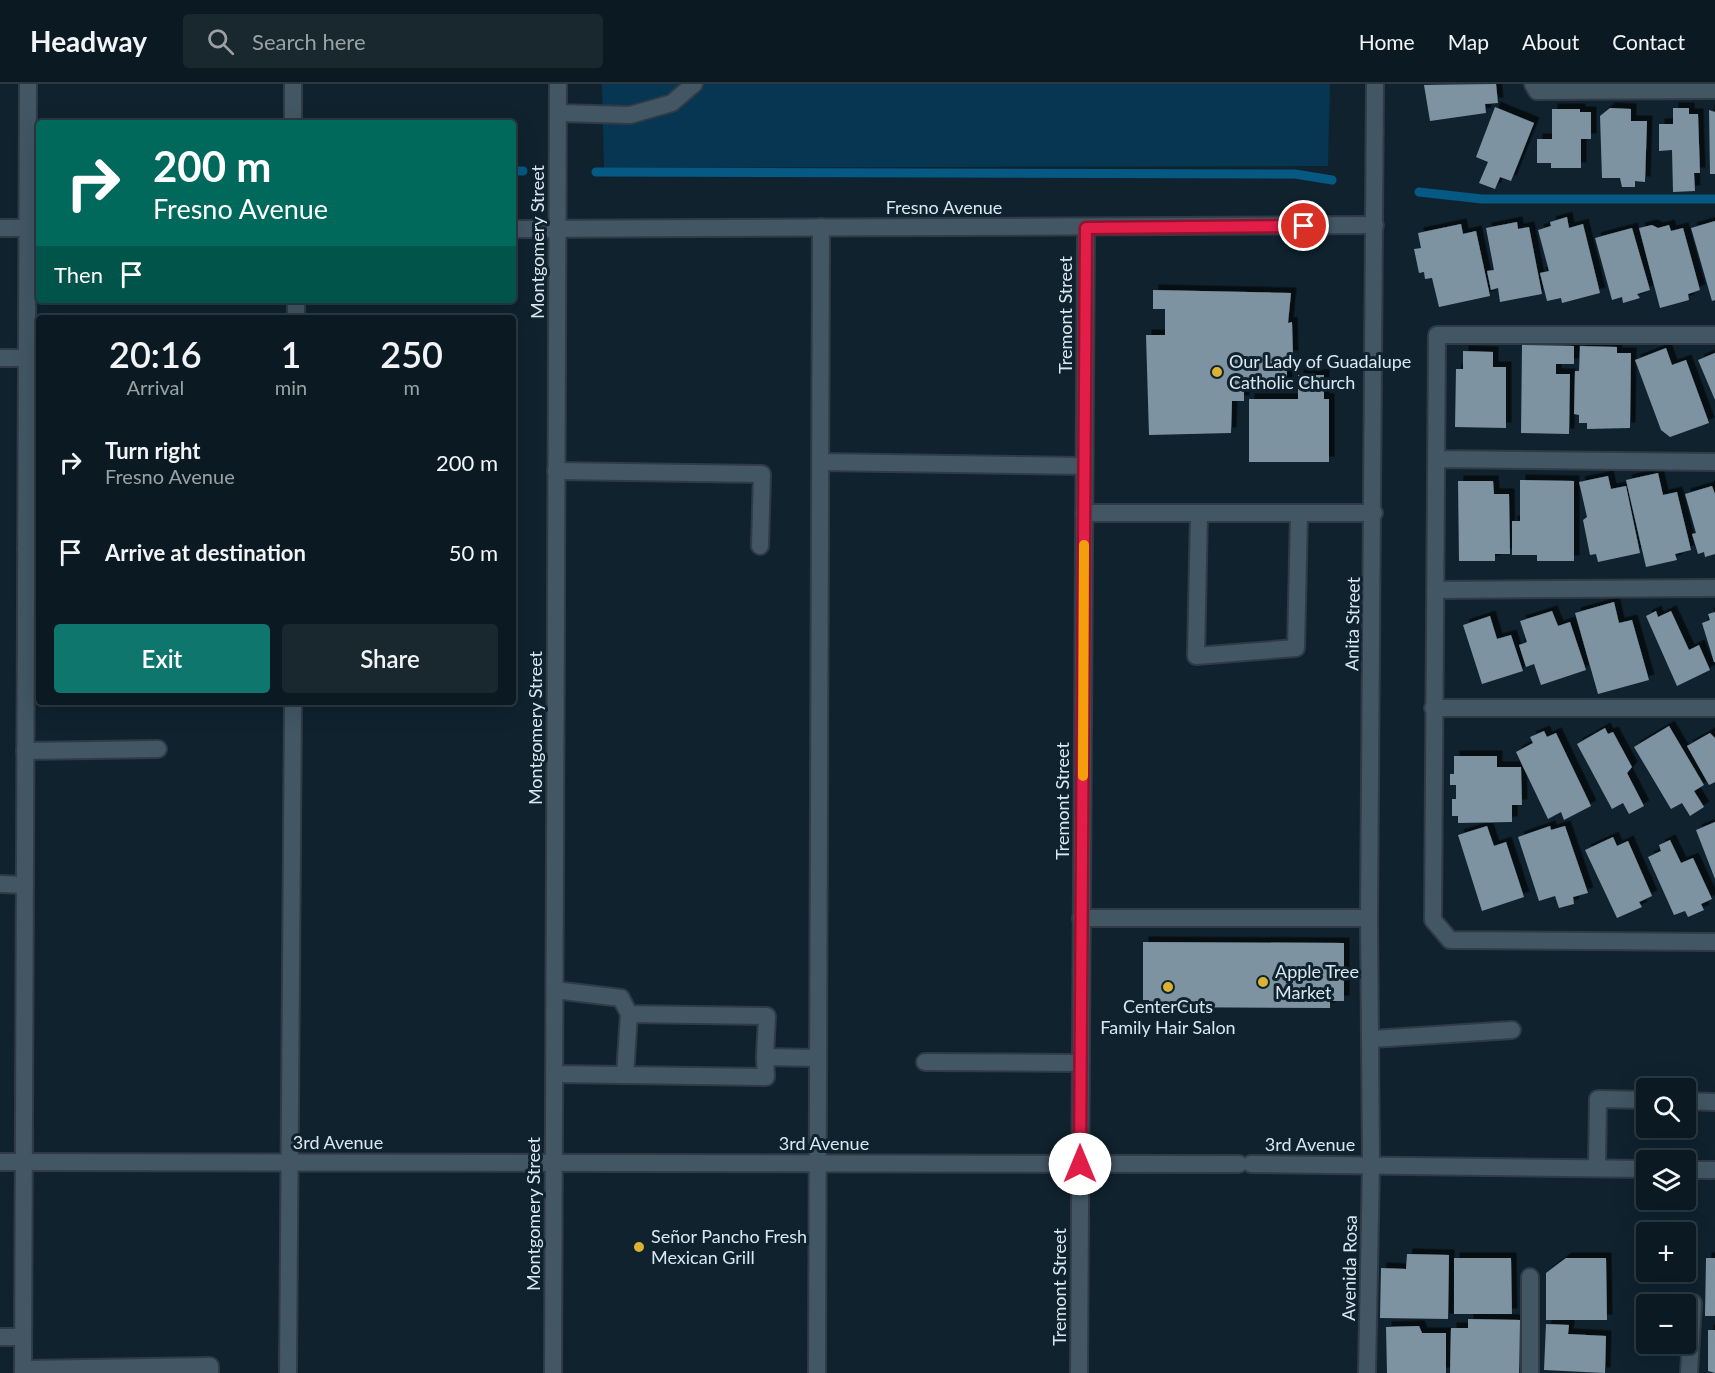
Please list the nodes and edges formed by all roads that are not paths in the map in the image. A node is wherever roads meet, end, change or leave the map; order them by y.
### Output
1 (28, 84) edge
2 (293, 84) edge
3 (558, 84) edge
4 (694, 84) edge
5 (1375, 84) edge
6 (1533, 84) edge
7 (1715, 90) edge
8 (558, 113) junction
9 (293, 120) dead end
10 (1375, 225) junction
11 (821, 227) junction
12 (0, 228) edge
13 (33, 228) edge
14 (1086, 228) junction
15 (516, 229) edge
16 (557, 229) junction
17 (1715, 335) edge
18 (0, 358) edge
19 (27, 358) junction
20 (1437, 459) junction
21 (820, 462) junction
22 (1715, 462) edge
23 (1084, 466) junction
24 (556, 471) junction
25 (1084, 513) junction
26 (1199, 513) junction
27 (1299, 513) junction
28 (1374, 513) junction
29 (760, 546) dead end
30 (33, 548) edge
31 (1715, 588) edge
32 (1435, 591) junction
33 (293, 705) edge
34 (1433, 708) junction
35 (1715, 708) edge
36 (158, 749) dead end
37 (25, 751) junction
38 (0, 884) edge
39 (25, 885) junction
40 (1081, 918) junction
41 (1369, 918) junction
42 (1715, 942) edge
43 (555, 990) junction
44 (629, 1014) junction
45 (1512, 1030) dead end
46 (1372, 1039) junction
47 (765, 1057) junction
48 (818, 1058) junction
49 (925, 1062) dead end
50 (1081, 1063) junction
51 (555, 1074) junction
52 (625, 1075) junction
53 (1636, 1100) edge
54 (1696, 1101) edge
55 (1715, 1102) edge
56 (0, 1162) edge
57 (24, 1162) junction
58 (289, 1162) junction
59 (554, 1163) junction
60 (818, 1163) junction
61 (1080, 1164) junction
62 (1371, 1164) junction
63 (1597, 1168) junction
64 (1636, 1169) edge
65 (1696, 1170) edge
66 (1715, 1170) edge
67 (1530, 1277) dead end
68 (0, 1337) edge
69 (23, 1337) junction
70 (1690, 1354) edge
71 (23, 1371) edge
72 (210, 1373) edge
73 (288, 1373) edge
74 (553, 1373) edge
75 (817, 1373) edge
76 (1079, 1373) edge
77 (1367, 1373) edge
78 (1530, 1373) edge
79 (1689, 1373) edge

1 - 13 street
2 - 9 street
3 - 8 street, Montgomery Street
4 - 8 street
5 - 10 street, Anita Street
6 - 7 street
8 - 16 street, Montgomery Street
10 - 14 street, Fresno Avenue
10 - 28 street, Anita Street
11 - 14 street, Fresno Avenue
11 - 16 street, Fresno Avenue
11 - 21 street
12 - 13 street
13 - 19 street
14 - 23 street, Tremont Street
15 - 16 street, Fresno Avenue
16 - 24 street, Montgomery Street
17 - 20 street
18 - 19 street
19 - 30 street
20 - 22 street
20 - 32 street
21 - 23 street
21 - 48 street
23 - 25 street, Tremont Street
24 - 29 street
24 - 43 street, Montgomery Street
25 - 26 street
25 - 40 street, Tremont Street
26 - 27 street
26 - 27 street
27 - 28 street
28 - 41 street, Anita Street
30 - 37 street
31 - 32 street
32 - 34 street
33 - 58 street
34 - 35 street
34 - 42 street
36 - 37 street
37 - 39 street
38 - 39 street
39 - 57 street
40 - 41 street
40 - 50 street, Tremont Street
41 - 46 street, Anita Street
43 - 44 street
43 - 51 street, Montgomery Street
44 - 47 street
44 - 52 street
45 - 46 street
46 - 62 street, Anita Street
47 - 48 street
47 - 52 street
48 - 60 street
49 - 50 street
50 - 61 street, Tremont Street
51 - 52 street
51 - 59 street, Montgomery Street
53 - 63 street
54 - 55 street
56 - 57 street, 3rd Avenue
57 - 58 street, 3rd Avenue
57 - 69 street
58 - 59 street, 3rd Avenue
58 - 73 street
59 - 60 street, 3rd Avenue
59 - 74 street, Montgomery Street
60 - 61 street, 3rd Avenue
60 - 75 street
61 - 62 street, 3rd Avenue
61 - 76 street, Tremont Street
62 - 63 street, 3rd Avenue
62 - 77 street, Avenida Rosa
63 - 64 street, 3rd Avenue
65 - 66 street
67 - 78 street
68 - 69 street
69 - 71 street
70 - 79 street
71 - 72 street

